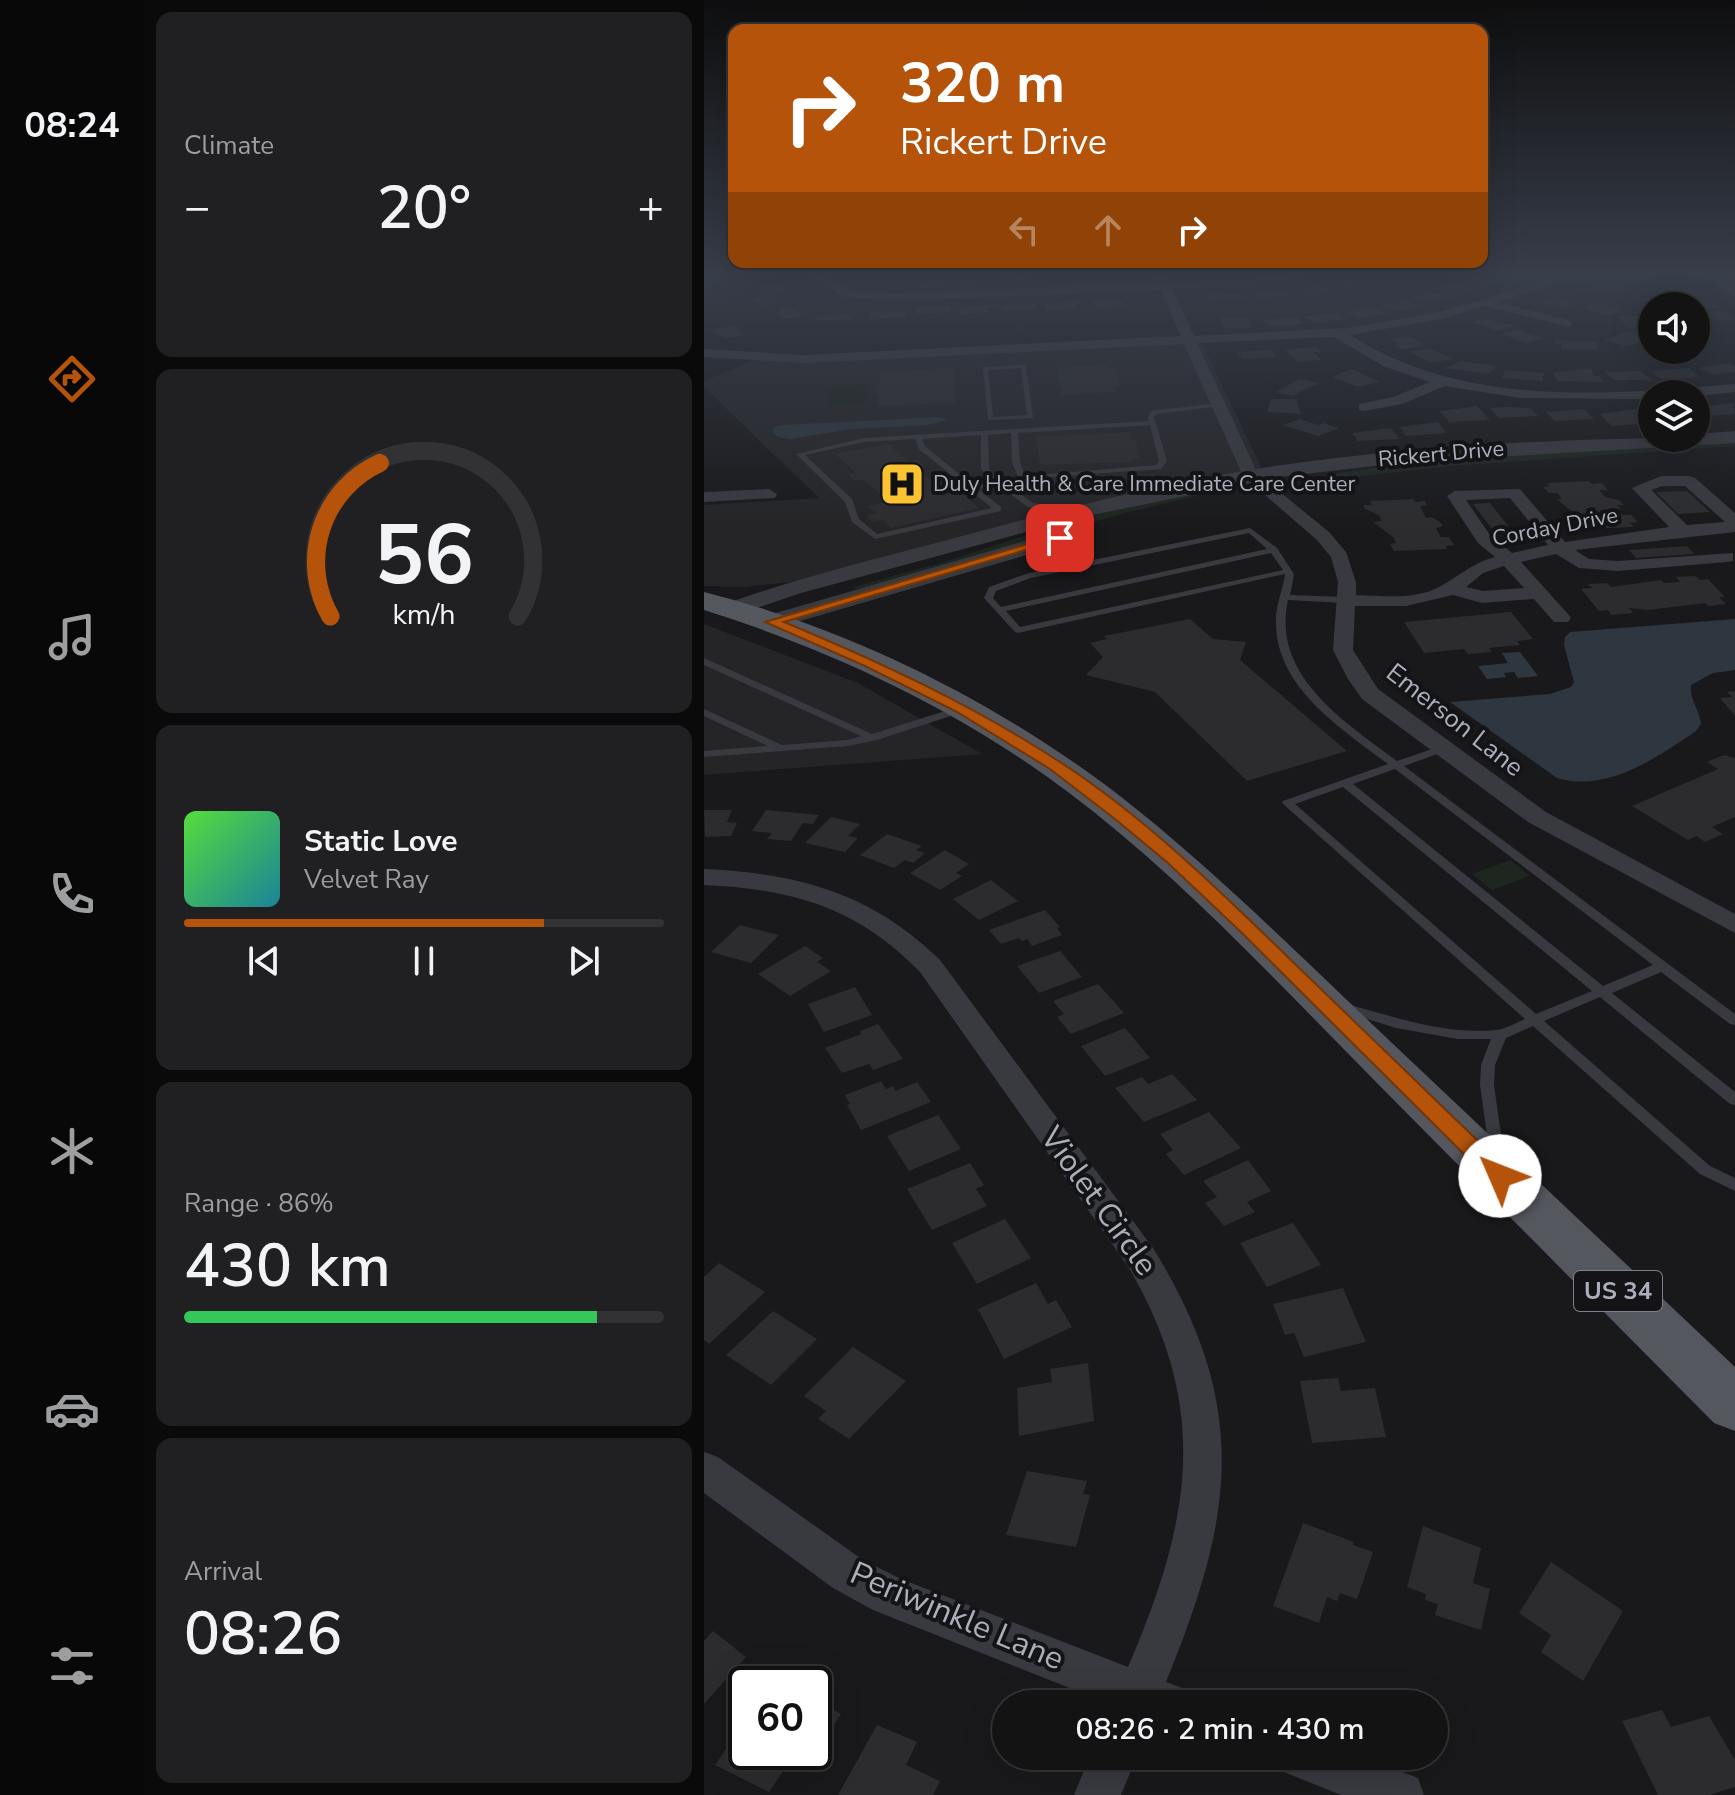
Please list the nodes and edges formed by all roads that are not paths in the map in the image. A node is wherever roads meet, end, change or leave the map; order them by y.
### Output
1 (1004, 360) edge
2 (1198, 360) edge
3 (1381, 360) edge
4 (1005, 366) junction
5 (1444, 381) junction
6 (1735, 388) edge
7 (1218, 405) junction
8 (1364, 407) dead end
9 (1153, 423) junction
10 (1014, 431) junction
11 (984, 433) junction
12 (918, 437) junction
13 (1735, 437) edge
14 (1735, 449) edge
15 (1022, 478) junction
16 (999, 482) junction
17 (1260, 484) junction
18 (973, 488) junction
19 (769, 494) dead end
20 (704, 497) edge
21 (1031, 514) junction
22 (1735, 524) edge
23 (1690, 530) junction
24 (1274, 550) junction
25 (1562, 550) junction
26 (1509, 560) junction
27 (1731, 561) edge
28 (1288, 571) junction
29 (1450, 588) junction
30 (1538, 593) junction
31 (1286, 597) junction
32 (1345, 600) junction
33 (704, 601) edge
34 (733, 609) junction
35 (1000, 610) junction
36 (1561, 618) dead end
37 (771, 622) junction
38 (704, 661) edge
39 (962, 709) junction
40 (704, 712) edge
41 (873, 738) junction
42 (781, 748) junction
43 (1442, 749) junction
44 (704, 754) edge
45 (1396, 765) junction
46 (1345, 783) junction
47 (704, 877) edge
48 (1735, 925) edge
49 (1663, 966) junction
50 (1603, 991) junction
51 (1316, 995) junction
52 (1536, 1020) junction
53 (1735, 1021) edge
54 (1500, 1035) junction
55 (1735, 1100) edge
56 (1500, 1176) junction
57 (1735, 1185) edge
58 (1735, 1405) edge
59 (704, 1470) edge
60 (1120, 1690) edge
61 (1150, 1690) edge
62 (1108, 1770) edge
63 (1336, 1770) edge
64 (1097, 1795) edge
65 (1401, 1795) edge

1 - 4 lane
2 - 7 street
3 - 5 street
4 - 4 lane
5 - 6 street
5 - 8 street
7 - 9 lane
7 - 17 street
9 - 10 lane
9 - 15 lane
10 - 11 lane
10 - 15 lane
11 - 12 lane
11 - 16 lane
12 - 18 lane
12 - 18 lane
13 - 17 street, Rickert Drive
14 - 17 street, Rickert Drive
15 - 16 lane
16 - 18 lane
16 - 21 lane
17 - 21 street, Rickert Drive
17 - 32 street, Emerson Lane
17 - 37 street, Rickert Drive
19 - 20 street
21 - 34 street, Rickert Drive
22 - 23 street, Corday Drive
22 - 23 street
23 - 25 street, Corday Drive
23 - 27 street
24 - 28 lane
24 - 35 lane
24 - 35 lane
25 - 26 street, Corday Drive
25 - 26 street
25 - 27 street
26 - 29 street, Corday Drive
26 - 30 street
28 - 31 lane
28 - 35 lane
29 - 30 street
29 - 32 street, Corday Drive
30 - 36 street
31 - 32 lane
31 - 45 lane
32 - 43 street, Emerson Lane
33 - 34 main road, US 34
34 - 37 main road, US 34
37 - 39 main road, US 34
38 - 41 lane
39 - 41 lane
39 - 51 main road, US 34
40 - 42 lane
41 - 42 lane
42 - 44 lane
43 - 45 lane
43 - 48 street, Emerson Lane
45 - 46 lane
45 - 49 lane
46 - 50 lane
46 - 52 lane
47 - 61 street, Violet Circle
49 - 50 lane
49 - 53 lane
50 - 52 lane
50 - 55 lane
51 - 54 lane
51 - 56 main road, US 34
52 - 54 lane
52 - 57 lane
54 - 56 lane
56 - 58 main road, US 34
59 - 60 street, Periwinkle Lane
62 - 64 street
63 - 65 street

